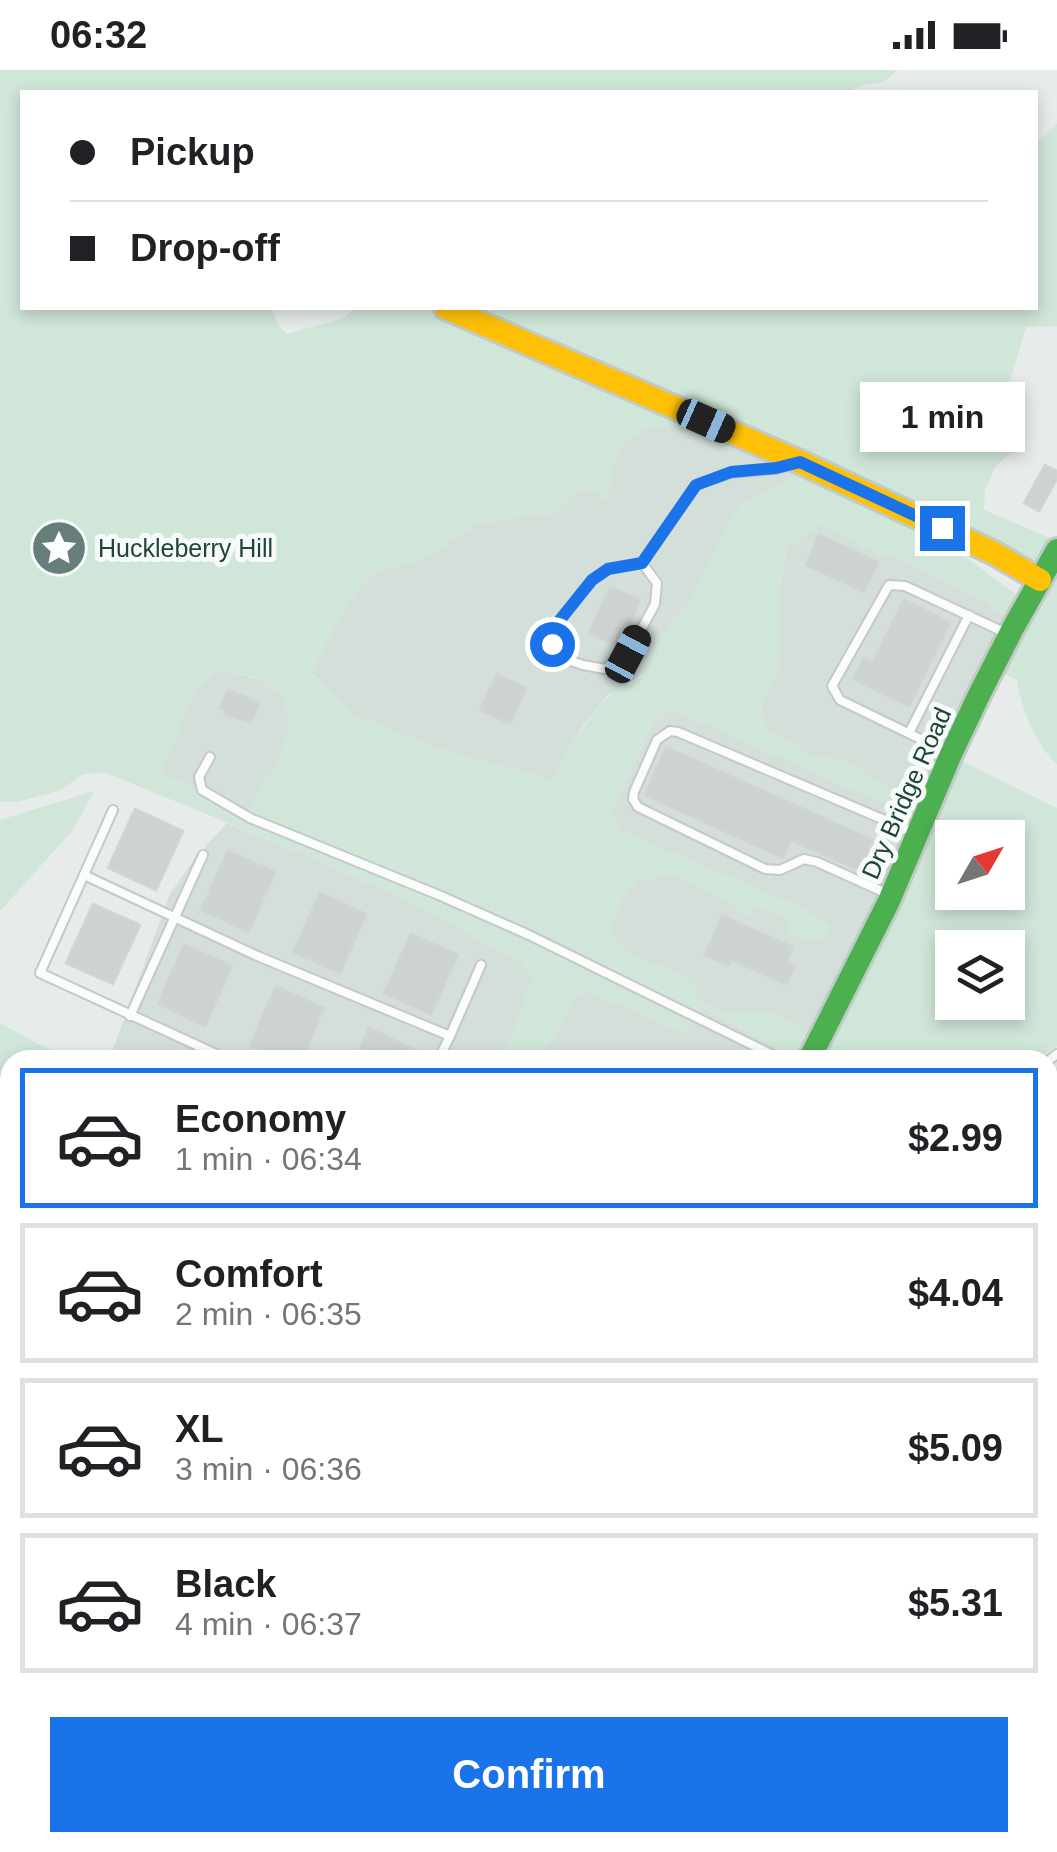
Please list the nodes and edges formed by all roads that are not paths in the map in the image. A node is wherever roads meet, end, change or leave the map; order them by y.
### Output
1 (451, 310) edge
2 (800, 462) junction
3 (1057, 550) edge
4 (642, 563) junction
5 (1040, 580) junction
6 (968, 616) junction
7 (1010, 634) junction
8 (913, 735) junction
9 (951, 754) junction
10 (210, 757) dead end
11 (113, 810) dead end
12 (919, 834) junction
13 (202, 855) dead end
14 (84, 875) junction
15 (891, 896) junction
16 (175, 917) junction
17 (481, 965) dead end
18 (130, 1016) junction
19 (450, 1036) junction
20 (206, 1050) edge
21 (443, 1050) edge
22 (763, 1050) edge
23 (815, 1050) edge

1 - 2 street
2 - 4 lane
2 - 5 street
3 - 5 street, Dry Bridge Road
4 - 4 lane
5 - 7 street, Dry Bridge Road
6 - 7 lane
6 - 8 lane
6 - 8 lane
7 - 9 street, Dry Bridge Road
8 - 9 lane
9 - 12 street, Dry Bridge Road
10 - 22 lane
11 - 14 lane
12 - 15 street, Dry Bridge Road
12 - 15 lane
13 - 16 lane
14 - 16 lane
14 - 18 lane
15 - 23 street, Dry Bridge Road
16 - 18 lane
16 - 19 lane
17 - 19 lane
18 - 20 lane
19 - 21 lane

